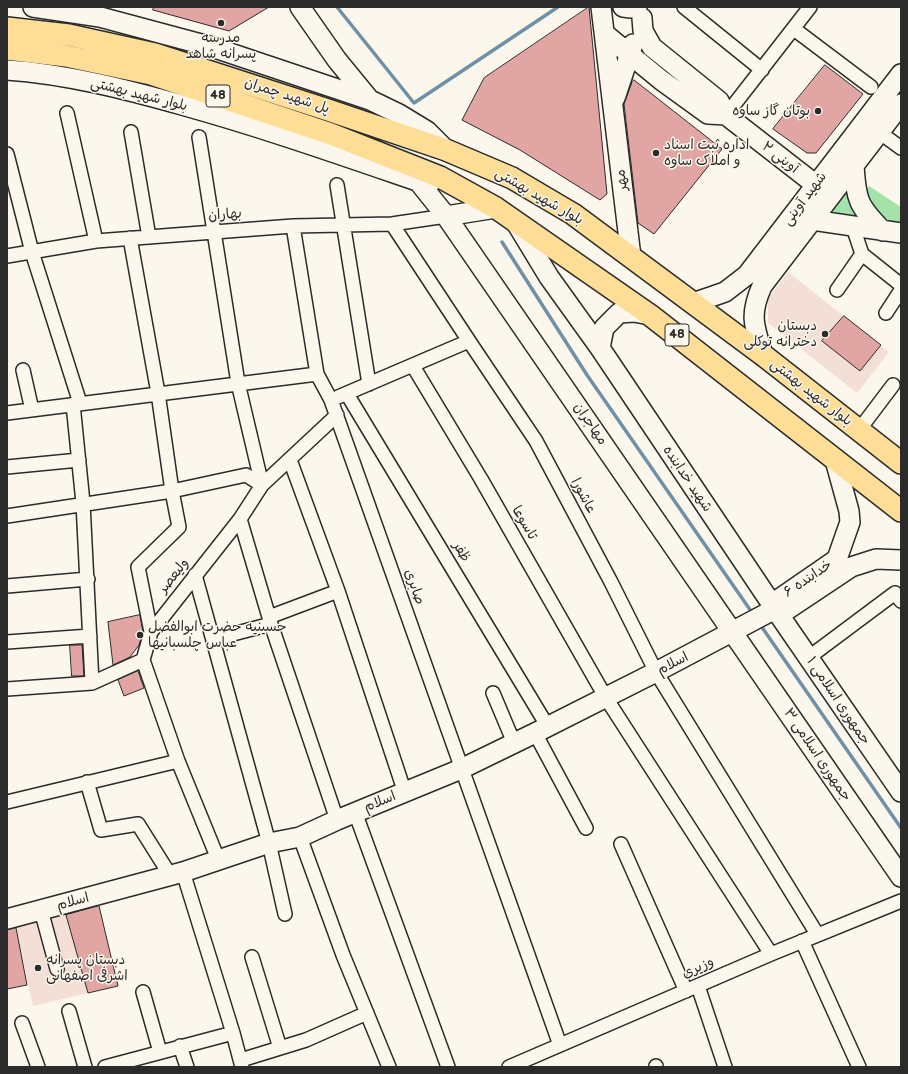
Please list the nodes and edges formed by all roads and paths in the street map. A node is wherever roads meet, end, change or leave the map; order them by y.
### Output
1 (33, 7) edge
2 (300, 7) edge
3 (601, 7) edge
4 (623, 7) edge
5 (684, 7) edge
6 (810, 7) edge
7 (68, 10) edge
8 (642, 11) edge
9 (7, 28) edge
10 (794, 29) junction
11 (605, 34) junction
12 (7, 49) edge
13 (629, 54) junction
14 (7, 70) edge
15 (762, 70) junction
16 (901, 74) edge
17 (661, 80) junction
18 (619, 84) junction
19 (871, 87) dead end
20 (370, 100) junction
21 (613, 103) junction
22 (901, 104) edge
23 (67, 113) dead end
24 (726, 115) junction
25 (131, 132) dead end
26 (879, 132) junction
27 (199, 137) dead end
28 (901, 148) edge
29 (446, 150) junction
30 (7, 154) edge
31 (854, 165) junction
32 (440, 177) joint
33 (418, 181) junction
34 (337, 185) dead end
35 (816, 185) junction
36 (496, 208) junction
37 (446, 216) junction
38 (514, 220) junction
39 (812, 220) junction
40 (343, 224) junction
41 (392, 224) junction
42 (293, 226) junction
43 (853, 227) junction
44 (216, 232) junction
45 (892, 232) edge
46 (149, 237) junction
47 (130, 238) junction
48 (96, 241) junction
49 (32, 252) junction
50 (862, 254) junction
51 (7, 256) edge
52 (631, 257) junction
53 (748, 275) junction
54 (901, 285) edge
55 (762, 286) junction
56 (837, 290) dead end
57 (901, 290) edge
58 (693, 303) junction
59 (886, 313) dead end
60 (650, 315) junction
61 (469, 341) junction
62 (600, 348) junction
63 (763, 355) junction
64 (413, 366) junction
65 (23, 370) dead end
66 (317, 374) junction
67 (238, 383) junction
68 (369, 384) junction
69 (893, 385) dead end
70 (158, 393) junction
71 (347, 394) junction
72 (331, 400) junction
73 (77, 403) junction
74 (32, 410) junction
75 (7, 413) edge
76 (337, 415) junction
77 (859, 430) junction
78 (79, 460) junction
79 (290, 460) junction
80 (835, 460) junction
81 (901, 463) edge
82 (7, 467) edge
83 (262, 485) junction
84 (172, 491) junction
85 (83, 503) junction
86 (901, 511) edge
87 (7, 516) edge
88 (240, 519) junction
89 (901, 560) edge
90 (195, 575) junction
91 (88, 579) junction
92 (7, 586) edge
93 (338, 591) junction
94 (898, 597) edge
95 (775, 609) junction
96 (270, 620) junction
97 (151, 632) junction
98 (733, 632) junction
99 (90, 636) junction
100 (214, 639) junction
101 (7, 642) edge
102 (808, 658) junction
103 (143, 660) junction
104 (656, 672) junction
105 (92, 683) junction
106 (7, 689) edge
107 (493, 693) dead end
108 (606, 698) junction
109 (542, 730) junction
110 (514, 743) junction
111 (178, 761) junction
112 (461, 769) junction
113 (87, 782) junction
114 (405, 792) junction
115 (901, 792) edge
116 (7, 802) edge
117 (355, 812) junction
118 (337, 820) junction
119 (586, 828) dead end
120 (300, 837) junction
121 (269, 843) junction
122 (620, 844) dead end
123 (218, 859) junction
124 (177, 873) junction
125 (901, 877) edge
126 (901, 901) edge
127 (41, 910) junction
128 (285, 914) dead end
129 (7, 919) edge
130 (817, 934) junction
131 (802, 941) junction
132 (771, 954) junction
133 (252, 957) dead end
134 (57, 969) dead end
135 (692, 988) junction
136 (143, 992) dead end
137 (69, 1011) dead end
138 (367, 1013) junction
139 (22, 1023) dead end
140 (234, 1033) junction
141 (560, 1045) junction
142 (180, 1046) junction
143 (280, 1048) junction
144 (160, 1052) junction
145 (241, 1064) edge
146 (38, 1067) edge
147 (84, 1067) edge
148 (105, 1067) edge
149 (186, 1067) edge
150 (389, 1067) edge
151 (448, 1067) edge
152 (509, 1067) edge
153 (725, 1067) edge
154 (859, 1067) edge

1 - 7 street, بلوار شهید بهشتی
2 - 20 street
3 - 11 street, مهر
4 - 8 street
5 - 15 street
6 - 10 street
7 - 20 street, بلوار شهید بهشتی
8 - 13 street, مهر
8 - 24 street
9 - 29 main road, پل شهید چمران / 48
10 - 15 street
10 - 19 street
11 - 13 street
11 - 21 street, مهر
12 - 32 main road, پل شهید چمران / 48
13 - 17 street
13 - 18 street, مهر
14 - 33 street, بلوار شهید بهشتی
15 - 24 street
16 - 35 street, شهید آوینی
17 - 18 street
17 - 24 street
18 - 21 street, مهر
20 - 29 street, بلوار شهید بهشتی
21 - 52 street, مهر
22 - 26 street, شهید آوینی
23 - 48 street
24 - 35 street, ۲ آوینی
25 - 46 street
26 - 28 street
26 - 31 street, شهید آوینی
27 - 44 street
29 - 52 main road, بلوار شهید بهشتی / 48
30 - 49 street
31 - 39 street, شهید آوینی
31 - 45 street
32 - 36 main road, بلوار شهید بهشتی / 48
33 - 36 street, بلوار شهید بهشتی
33 - 37 street, مهاجران
34 - 40 street
35 - 53 street, شهید آوینی
36 - 37 street
36 - 38 main road, بلوار شهید بهشتی / 48
37 - 41 street, بهاران
37 - 98 street, مهاجران
38 - 60 main road, بلوار شهید بهشتی / 48
38 - 62 street, شهید خدابنده
39 - 43 street
39 - 55 street, شهید آوینی
40 - 41 street, بهاران
40 - 42 street, بهاران
40 - 68 street
41 - 61 street, عاشورا
42 - 44 street, بهاران
42 - 66 street, صابری
43 - 45 street
43 - 50 street
44 - 46 street, بهاران
44 - 67 street
46 - 47 street, بهاران
47 - 48 street, بهاران
47 - 70 street
48 - 49 street, بهاران
49 - 51 street, بهاران
49 - 73 street
50 - 54 street
50 - 56 street
52 - 58 main road, بلوار شهید بهشتی / 48
53 - 55 street
53 - 58 street, شهید آوینی
55 - 63 street, شهید آوینی
57 - 59 street
58 - 63 main road, بلوار شهید بهشتی / 48
60 - 62 street
60 - 80 main road, بلوار شهید بهشتی / 48
61 - 64 street
61 - 104 street, عاشورا
62 - 95 street, شهید خدابنده
63 - 77 main road, بلوار شهید بهشتی / 48
64 - 68 street
64 - 108 street, تاسوعا
65 - 74 street
66 - 67 street
66 - 72 street, صابری
67 - 70 street
67 - 83 street
68 - 71 street
69 - 77 street
70 - 73 street
70 - 84 street
71 - 72 street
71 - 109 street, ظفر
72 - 76 street, صابری
73 - 74 street
73 - 78 street
74 - 75 street
76 - 79 street, ولیعصر
76 - 112 street, صابری
77 - 81 main road, بلوار شهید بهشتی / 48
78 - 82 street
78 - 85 street
79 - 83 street, ولیعصر
79 - 93 street
80 - 86 main road, بلوار شهید بهشتی / 48
80 - 95 street, خدابنده ۶
83 - 84 street
83 - 88 street, ولیعصر
84 - 85 street
84 - 97 street
85 - 87 street
85 - 91 street
88 - 90 street, ولیعصر
88 - 96 street
89 - 95 street, خدابنده ۶
90 - 97 street, ولیعصر
90 - 100 street
91 - 92 street
91 - 99 street
93 - 96 street
93 - 114 street
94 - 102 street
95 - 98 street, اسلام
95 - 102 street, جمهوری اسلامی ۱
96 - 100 street
96 - 118 street
97 - 103 street, ولیعصر
98 - 104 street, اسلام
98 - 125 street, جمهوری اسلامی ۳
99 - 101 street
99 - 105 street
100 - 121 street
102 - 115 street, جمهوری اسلامی ۱
103 - 105 street
103 - 111 street
104 - 108 street, اسلام
104 - 130 street, عاشورا
105 - 106 street
107 - 110 street
108 - 109 street, اسلام
108 - 132 street, تاسوعا
109 - 110 street, اسلام
109 - 119 street, ظفر
110 - 112 street, اسلام
111 - 113 street
111 - 123 street
112 - 114 street, اسلام
112 - 141 street, صابری
113 - 116 street
113 - 124 street
114 - 117 street, اسلام
117 - 118 street, اسلام
117 - 151 street
118 - 120 street, اسلام
120 - 121 street, اسلام
120 - 138 street
121 - 123 street, اسلام
121 - 128 street
122 - 135 street
123 - 124 street, اسلام
124 - 127 street, اسلام
124 - 140 street
126 - 130 street, وزیری
127 - 129 street, اسلام
127 - 134 street
130 - 131 street, وزیری
131 - 132 street, وزیری
131 - 154 street
132 - 135 street, وزیری
133 - 143 street
135 - 141 street, وزیری
135 - 153 street
136 - 144 street
137 - 147 street
138 - 143 street
138 - 150 street
139 - 146 street
140 - 142 street
140 - 145 street
141 - 152 street, وزیری
142 - 144 street
142 - 149 street
143 - 145 street
144 - 148 street

